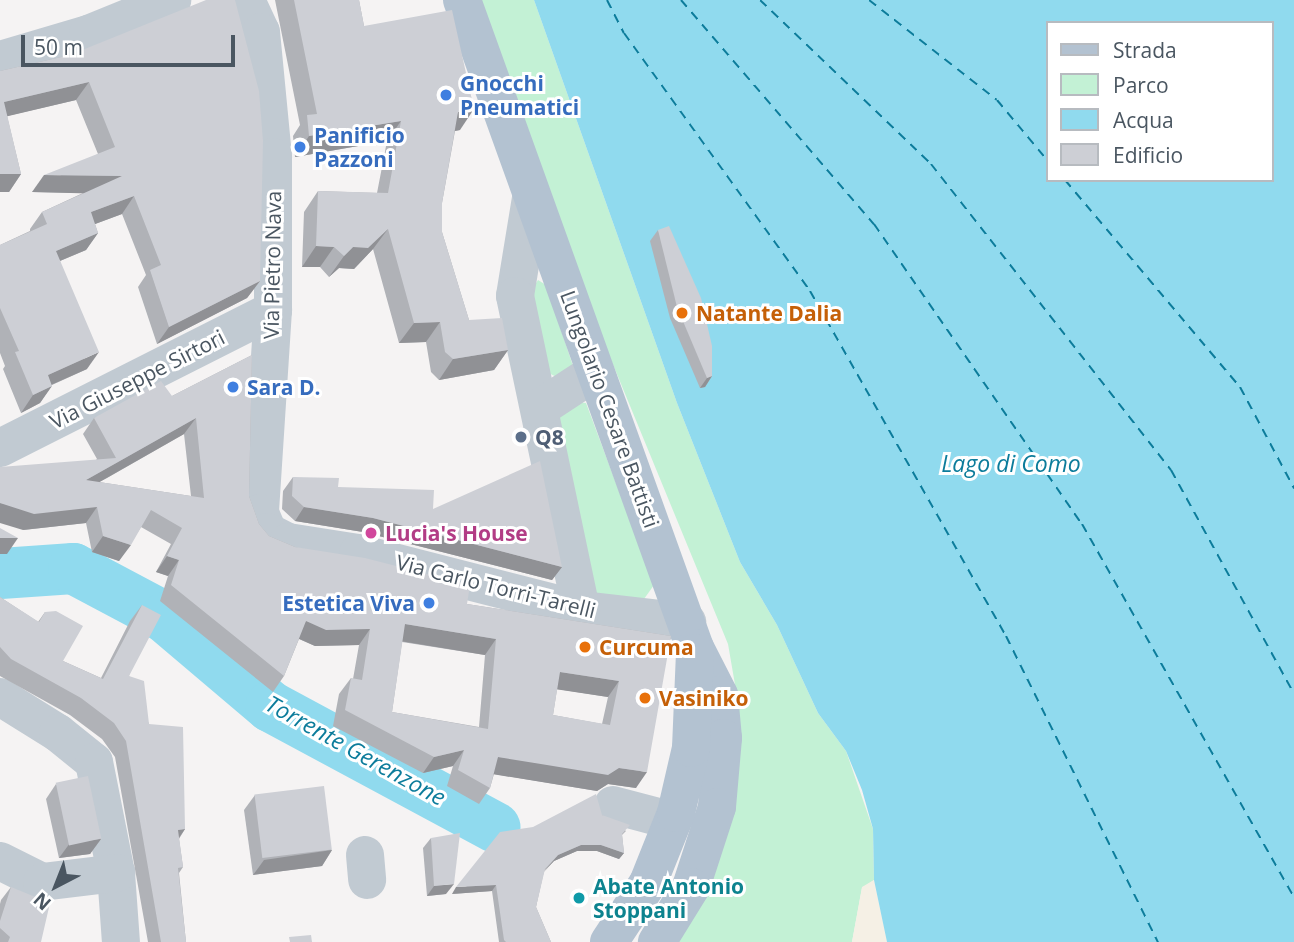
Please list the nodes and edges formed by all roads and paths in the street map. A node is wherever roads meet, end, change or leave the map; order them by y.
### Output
1 (172, 0) edge
2 (246, 0) edge
3 (462, 0) edge
4 (0, 60) edge
5 (531, 198) junction
6 (273, 310) junction
7 (595, 372) junction
8 (540, 408) junction
9 (0, 448) edge
10 (268, 531) joint
11 (581, 610) junction
12 (691, 635) junction
13 (3, 713) edge
14 (613, 805) dead end
15 (673, 821) junction
16 (0, 861) edge
17 (116, 873) junction
18 (121, 942) edge
19 (608, 942) edge
20 (657, 942) edge

1 - 4 street
2 - 6 street, Via Pietro Nava
3 - 5 main road, Lungolario Cesare Battisti
5 - 7 main road, Lungolario Cesare Battisti
5 - 8 street, Lungolario Cesare Battisti
6 - 9 street, Via Giuseppe Sirtori
6 - 10 street, Via Pietro Nava
7 - 8 street
7 - 12 main road, Lungolario Cesare Battisti
8 - 11 street, Lungolario Cesare Battisti
10 - 11 street, Via Carlo Torri-Tarelli
11 - 12 street, Via Carlo Torri-Tarelli
12 - 15 main road
12 - 20 main road
13 - 17 street
14 - 15 street
15 - 19 main road
16 - 17 street
17 - 18 street

